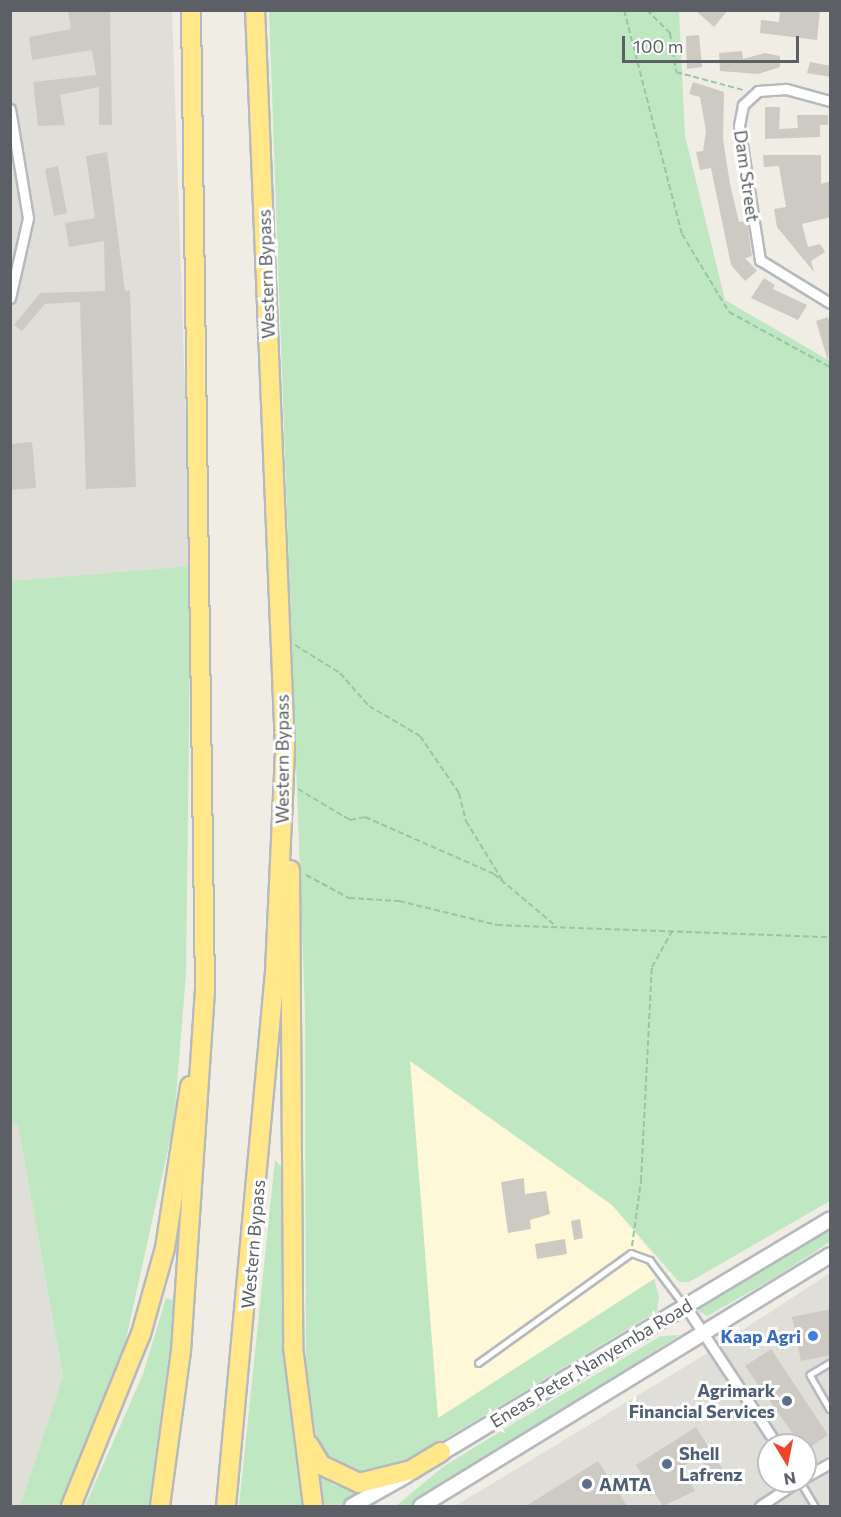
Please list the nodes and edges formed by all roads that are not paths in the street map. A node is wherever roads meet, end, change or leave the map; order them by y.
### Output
1 (191, 10) edge
2 (255, 10) edge
3 (831, 101) edge
4 (10, 109) edge
5 (10, 298) edge
6 (831, 303) edge
7 (285, 748) junction
8 (205, 990) junction
9 (831, 1219) edge
10 (831, 1255) edge
11 (686, 1307) junction
12 (703, 1334) junction
13 (478, 1363) dead end
14 (831, 1363) edge
15 (831, 1409) edge
16 (769, 1433) edge
17 (307, 1442) junction
18 (441, 1452) junction
19 (831, 1463) edge
20 (817, 1471) edge
21 (780, 1493) edge
22 (806, 1493) edge
23 (71, 1506) edge
24 (160, 1506) edge
25 (226, 1506) edge
26 (312, 1506) edge
27 (352, 1506) edge
28 (421, 1506) edge
29 (760, 1506) edge
30 (814, 1506) edge

1 - 8 highway
2 - 7 highway, Western Bypass
3 - 6 street, Dam Street
4 - 5 street
7 - 17 highway
7 - 25 highway, Western Bypass
8 - 23 highway
8 - 24 highway
9 - 11 main road, Eneas Peter Nanyemba Road
10 - 12 main road, Eneas Peter Nanyemba Road
11 - 12 street
11 - 13 lane
11 - 18 main road, Eneas Peter Nanyemba Road
12 - 16 street
12 - 28 main road, Eneas Peter Nanyemba Road
14 - 15 lane
17 - 18 highway
17 - 26 highway
18 - 27 main road, Eneas Peter Nanyemba Road
19 - 20 street
21 - 29 street
22 - 30 lane

